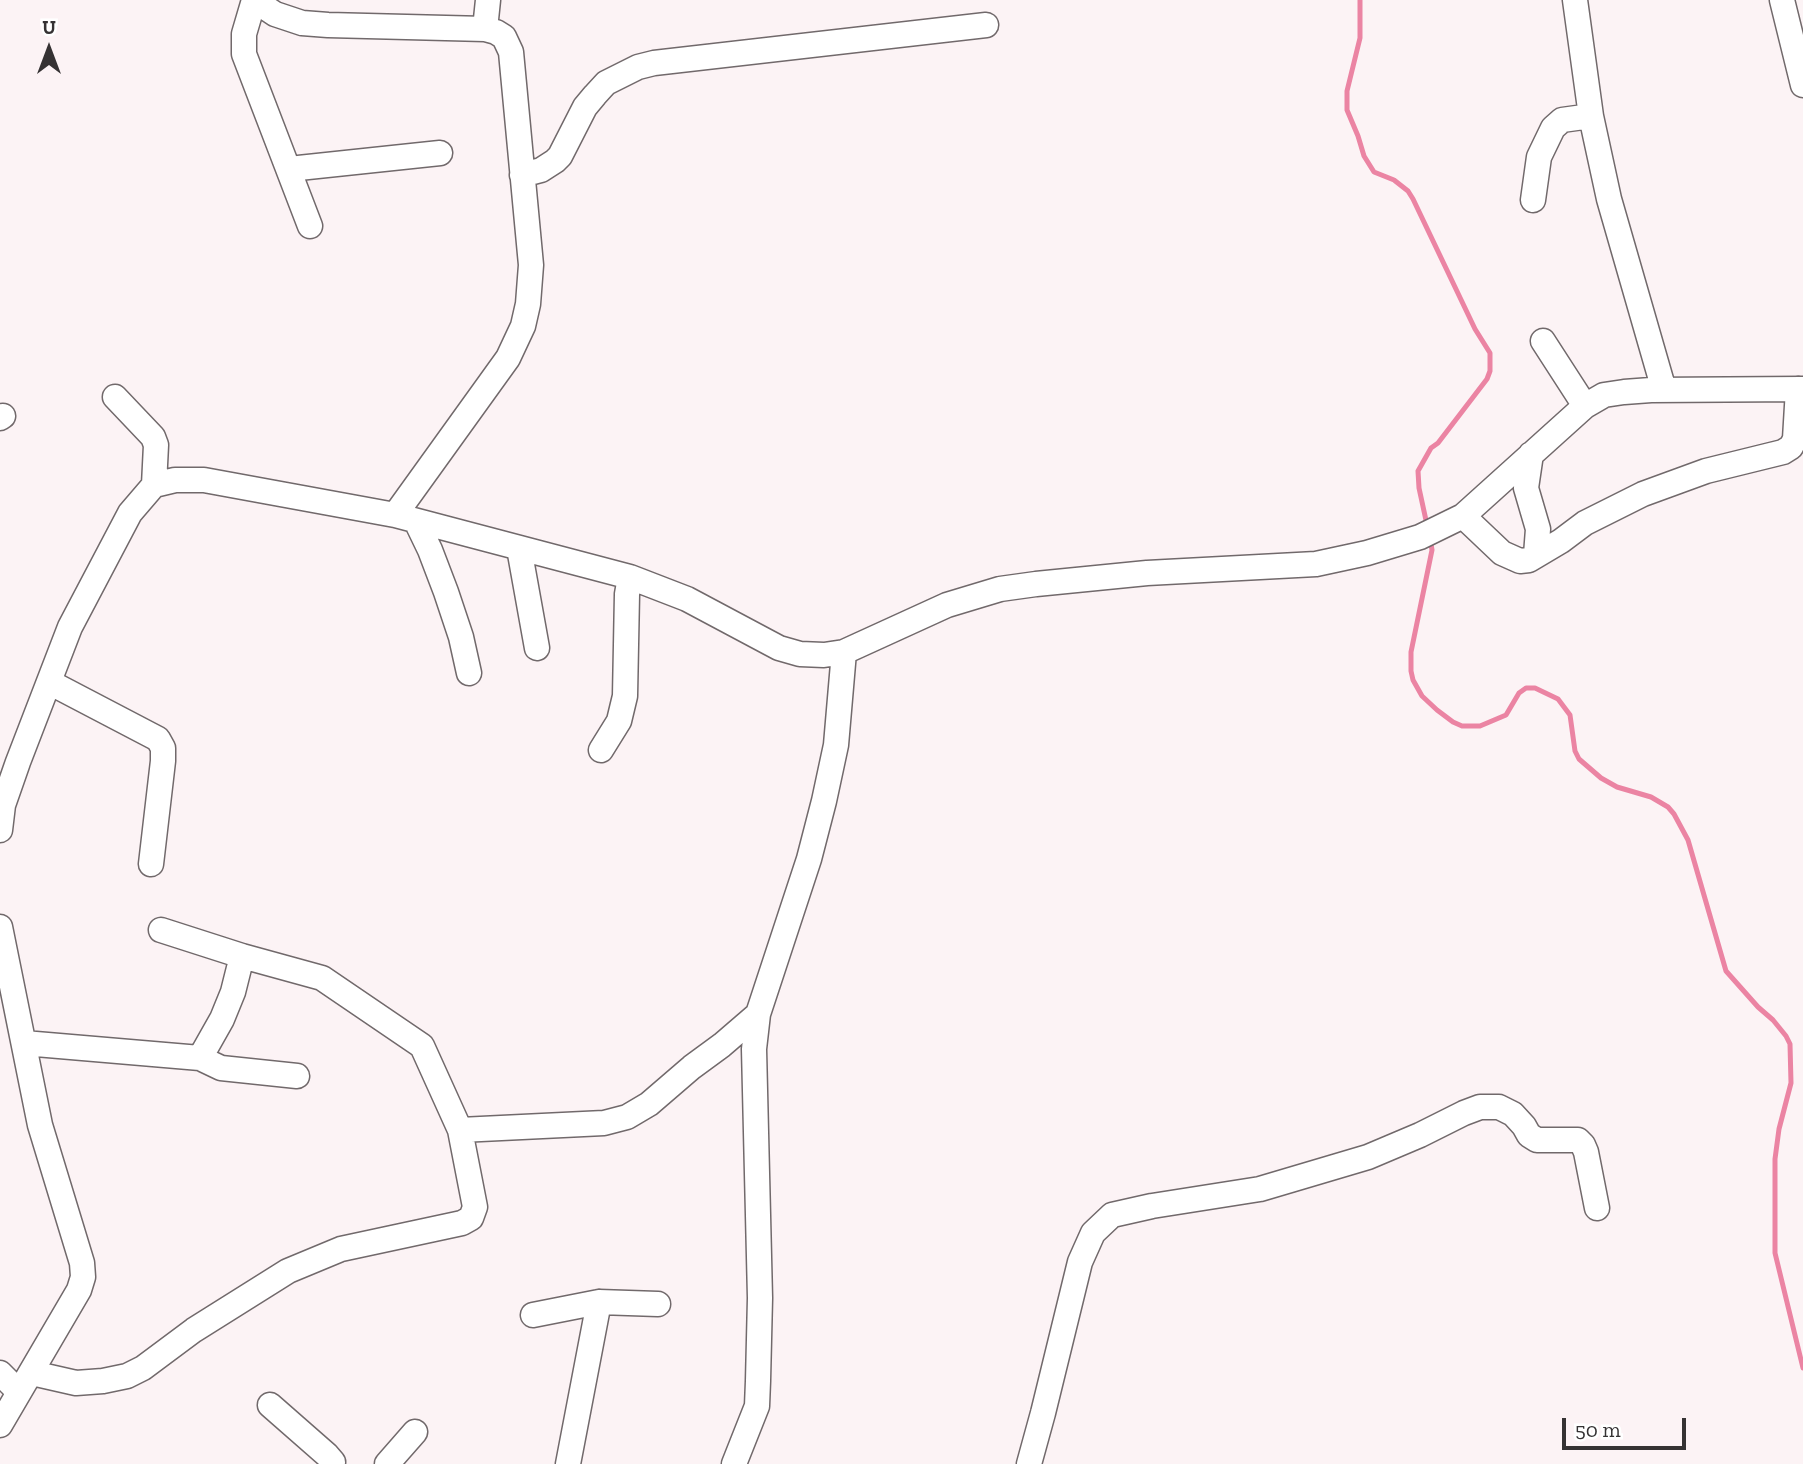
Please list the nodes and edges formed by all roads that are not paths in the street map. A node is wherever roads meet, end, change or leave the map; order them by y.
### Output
1 (488, 0) edge
2 (1575, 0) edge
3 (1782, 0) edge
4 (266, 3) edge
5 (986, 25) dead end
6 (485, 29) junction
7 (1803, 85) edge
8 (1591, 116) junction
9 (440, 153) dead end
10 (289, 169) junction
11 (522, 175) junction
12 (1533, 200) dead end
13 (310, 226) dead end
14 (1543, 341) dead end
15 (1801, 389) edge
16 (1664, 390) junction
17 (115, 397) dead end
18 (1585, 406) junction
19 (1531, 454) junction
20 (154, 485) junction
21 (406, 518) junction
22 (1454, 520) junction
23 (519, 548) junction
24 (1536, 555) junction
25 (630, 577) junction
26 (537, 648) dead end
27 (844, 652) junction
28 (469, 673) dead end
29 (49, 682) junction
30 (601, 750) dead end
31 (0, 830) edge
32 (151, 864) dead end
33 (0, 927) edge
34 (161, 930) dead end
35 (242, 956) junction
36 (8, 1013) edge
37 (758, 1014) junction
38 (24, 1042) junction
39 (200, 1059) junction
40 (297, 1076) dead end
41 (460, 1130) junction
42 (1597, 1208) dead end
43 (599, 1302) junction
44 (657, 1304) dead end
45 (533, 1315) dead end
46 (0, 1373) edge
47 (25, 1382) junction
48 (270, 1405) dead end
49 (0, 1425) edge
50 (415, 1432) dead end
51 (333, 1463) edge
52 (387, 1464) edge
53 (568, 1464) edge
54 (734, 1464) edge
55 (1029, 1464) edge

1 - 6 street
2 - 8 street
3 - 7 street
4 - 6 street
4 - 10 street
5 - 11 street
6 - 11 street
8 - 12 street
8 - 16 street
9 - 10 street
10 - 13 street
11 - 21 street
14 - 18 street
15 - 16 street
15 - 24 street
16 - 18 street
17 - 20 street
18 - 19 street
19 - 22 street
19 - 24 street
20 - 21 street
20 - 29 street
21 - 23 street
21 - 28 street
22 - 24 street
22 - 27 street
23 - 25 street
23 - 26 street
25 - 27 street
25 - 30 street
27 - 37 street
29 - 31 street
29 - 32 street
33 - 36 street
34 - 35 street
35 - 39 street
35 - 41 street
36 - 38 street
37 - 41 street
37 - 54 street
38 - 39 street
38 - 47 street
39 - 40 street
41 - 47 street
42 - 55 street
43 - 44 street
43 - 45 street
43 - 53 street
46 - 47 street
47 - 49 street
48 - 51 street
50 - 52 street

